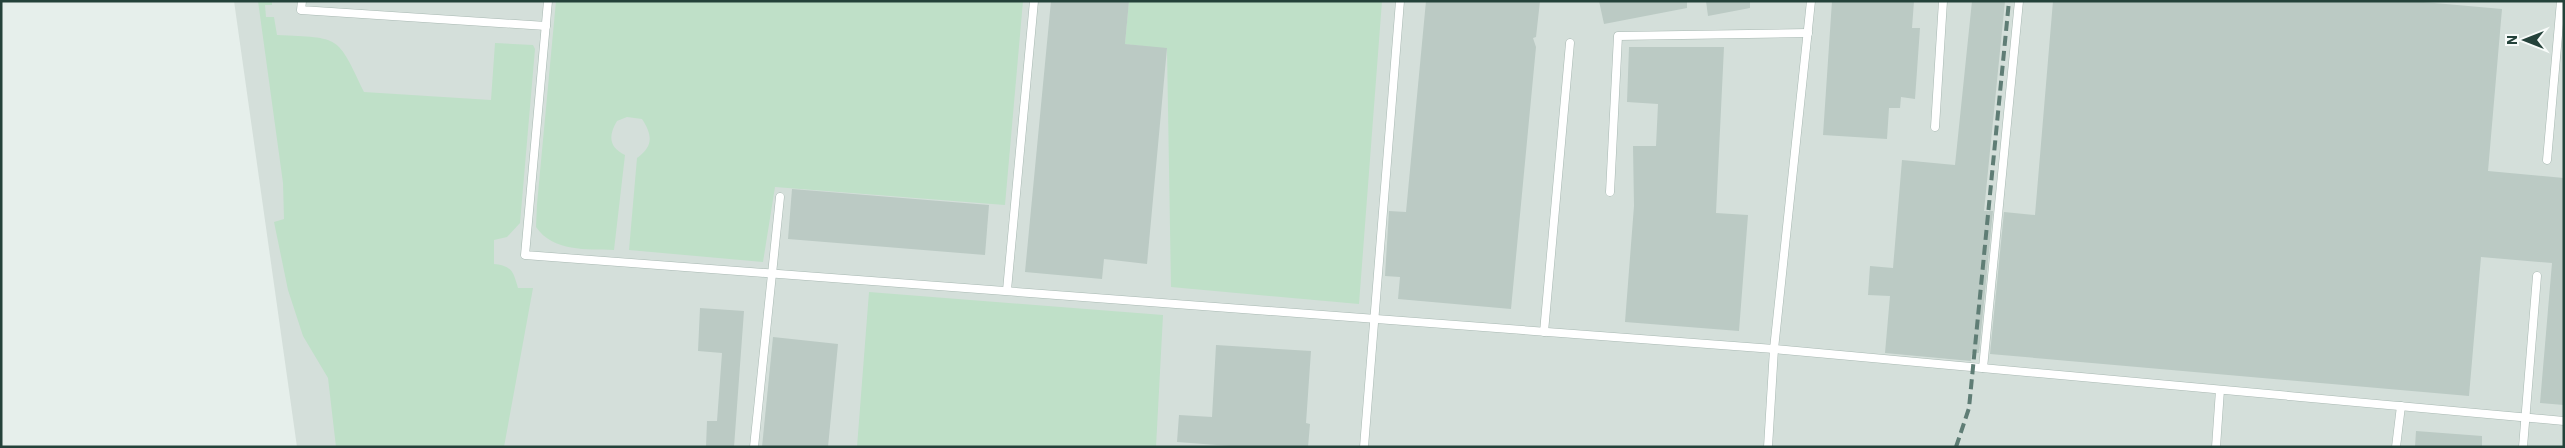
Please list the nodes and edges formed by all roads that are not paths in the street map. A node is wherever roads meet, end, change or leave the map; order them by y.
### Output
1 (302, 1) edge
2 (548, 1) edge
3 (1034, 1) edge
4 (1400, 1) edge
5 (1811, 1) edge
6 (1943, 1) edge
7 (2019, 1) edge
8 (2561, 1) edge
9 (546, 26) junction
10 (1808, 33) junction
11 (1570, 43) dead end
12 (1935, 128) dead end
13 (2547, 160) dead end
14 (1610, 192) dead end
15 (780, 196) dead end
16 (772, 273) junction
17 (2537, 276) dead end
18 (1007, 290) junction
19 (1375, 320) junction
20 (1544, 332) junction
21 (1774, 349) junction
22 (1983, 368) junction
23 (2220, 390) junction
24 (2401, 406) junction
25 (2525, 417) junction
26 (2564, 421) edge
27 (754, 447) edge
28 (1364, 447) edge
29 (1768, 447) edge
30 (2216, 447) edge
31 (2396, 447) edge
32 (2523, 447) edge

1 - 9 lane
2 - 9 lane
3 - 18 lane
4 - 19 lane
5 - 10 lane
6 - 12 lane
7 - 22 lane
8 - 13 lane
9 - 16 lane
10 - 14 lane
10 - 21 lane
11 - 20 lane
15 - 16 lane
16 - 18 lane
16 - 27 lane
17 - 25 lane
18 - 19 lane
19 - 20 lane
19 - 28 lane
20 - 21 lane
21 - 22 lane
21 - 29 lane
22 - 23 lane
23 - 24 lane
23 - 30 lane
24 - 25 lane
24 - 31 lane
25 - 26 lane
25 - 32 lane

